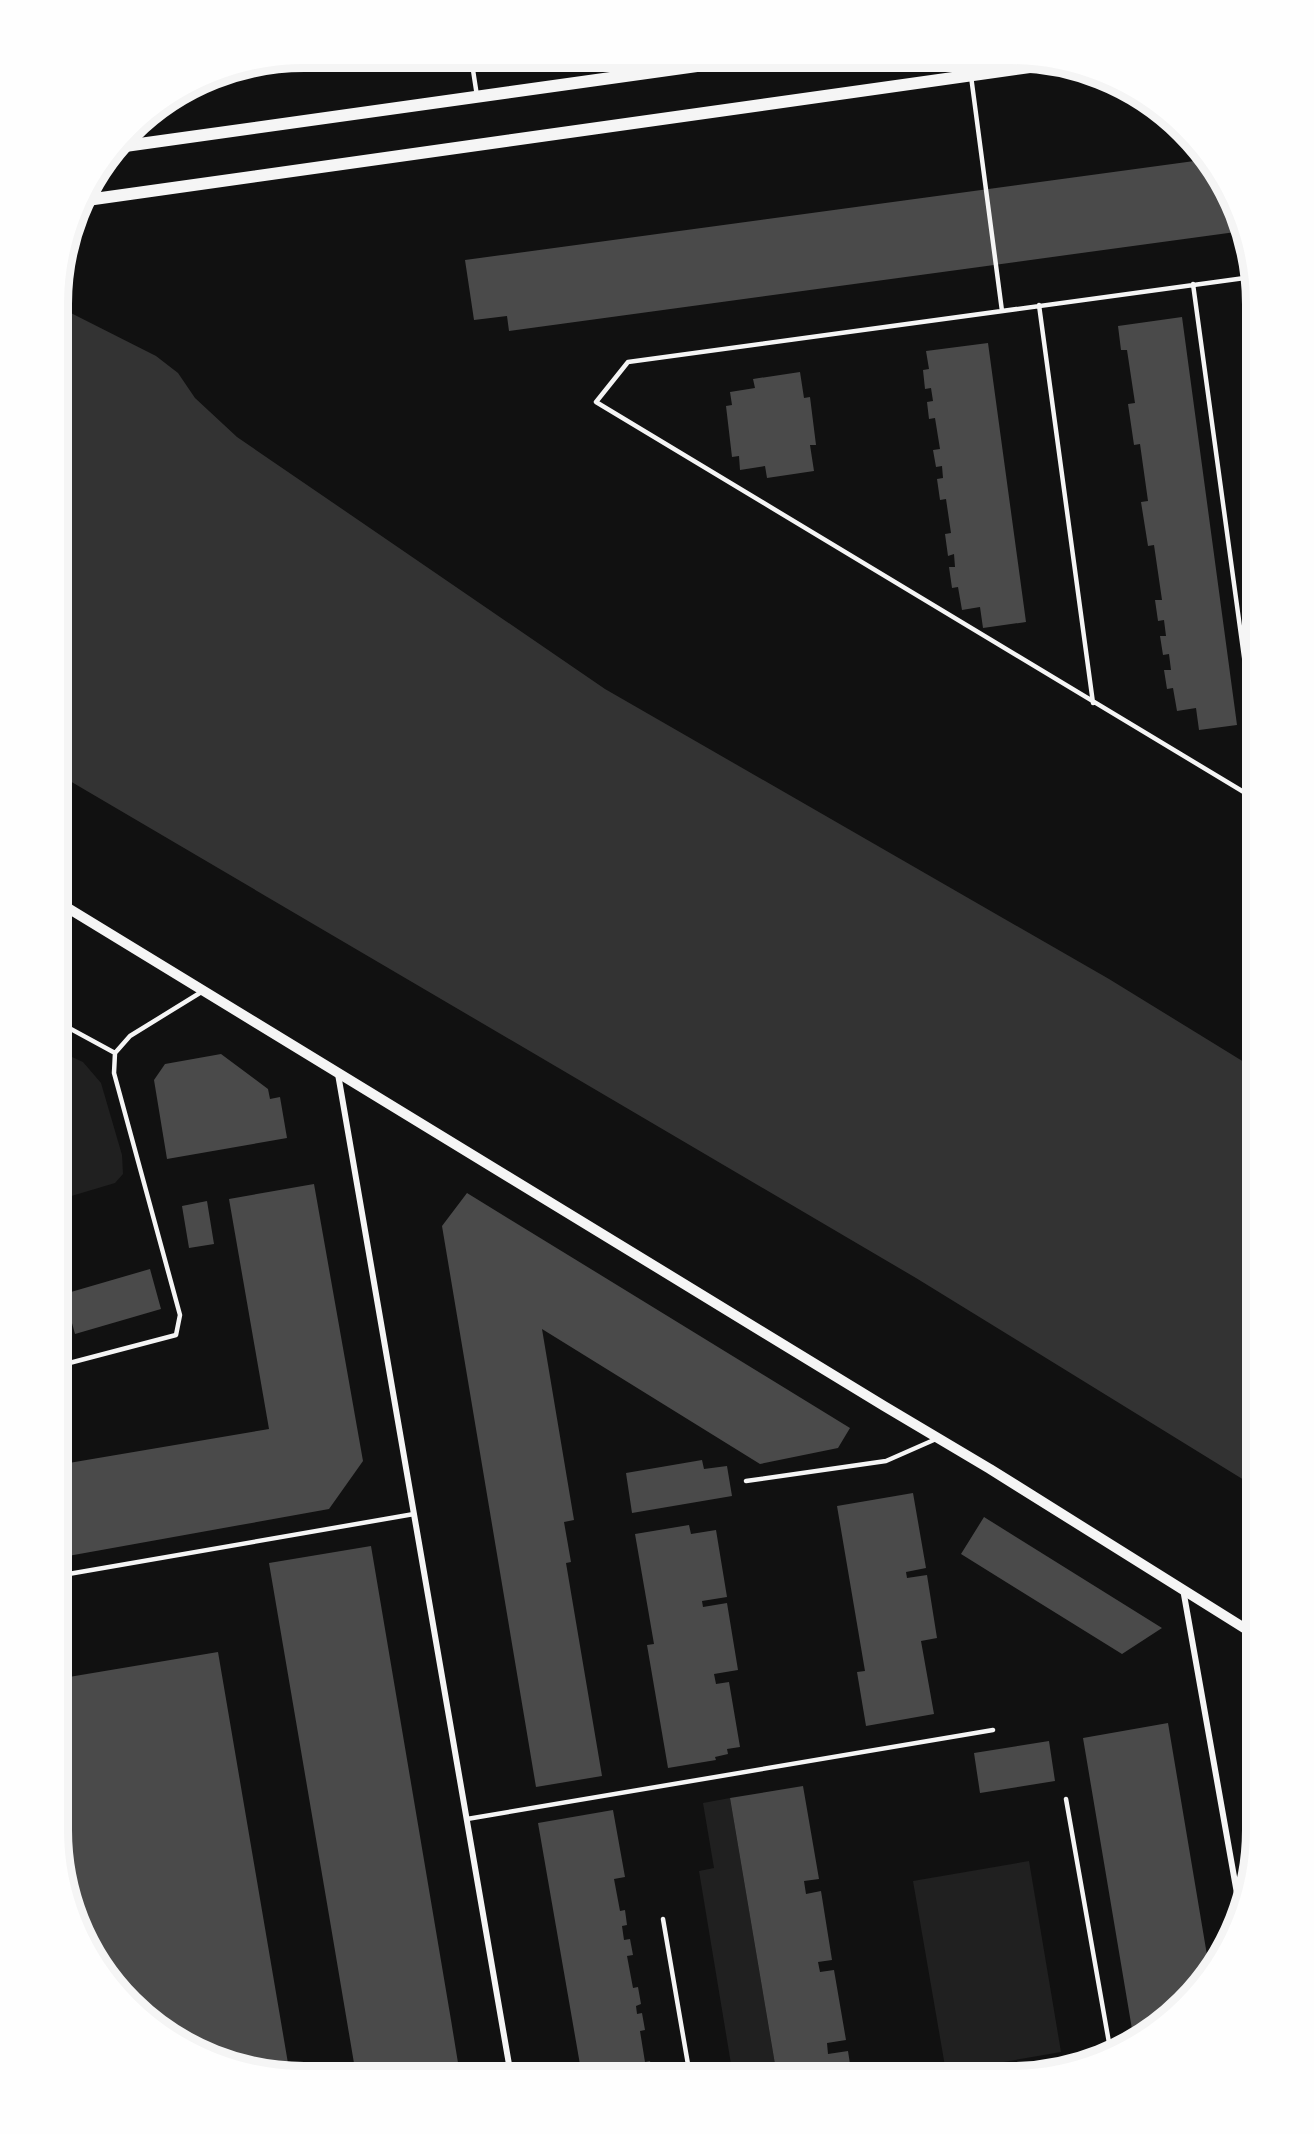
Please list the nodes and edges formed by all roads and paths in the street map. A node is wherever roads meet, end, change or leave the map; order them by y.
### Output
1 (473, 68) edge
2 (683, 68) edge
3 (1025, 68) edge
4 (971, 76) junction
5 (477, 97) junction
6 (128, 146) edge
7 (92, 199) edge
8 (1245, 277) edge
9 (1193, 285) junction
10 (1039, 305) junction
11 (1002, 311) junction
12 (1246, 672) edge
13 (1093, 703) junction
14 (1246, 793) edge
15 (68, 908) edge
16 (203, 991) junction
17 (68, 1027) edge
18 (115, 1053) junction
19 (338, 1074) junction
20 (68, 1363) edge
21 (938, 1438) junction
22 (746, 1481) dead end
23 (414, 1514) junction
24 (68, 1574) edge
25 (1183, 1588) junction
26 (1246, 1629) edge
27 (993, 1730) dead end
28 (1066, 1799) dead end
29 (467, 1819) junction
30 (1237, 1895) edge
31 (663, 1919) dead end
32 (1109, 2045) edge
33 (509, 2066) edge
34 (688, 2066) edge

1 - 5 lane
2 - 5 main road
3 - 4 main road
4 - 7 main road
4 - 11 lane
5 - 6 main road
8 - 9 lane
9 - 10 lane
9 - 12 lane
10 - 11 lane
10 - 13 lane
11 - 13 lane
13 - 14 lane
15 - 16 street
16 - 18 lane
16 - 19 street
17 - 18 lane
18 - 20 lane
19 - 21 street
19 - 23 street
21 - 22 lane
21 - 25 street
23 - 24 lane
23 - 29 street
25 - 26 street
25 - 30 street
27 - 29 lane
28 - 32 lane
29 - 33 street
31 - 34 lane

